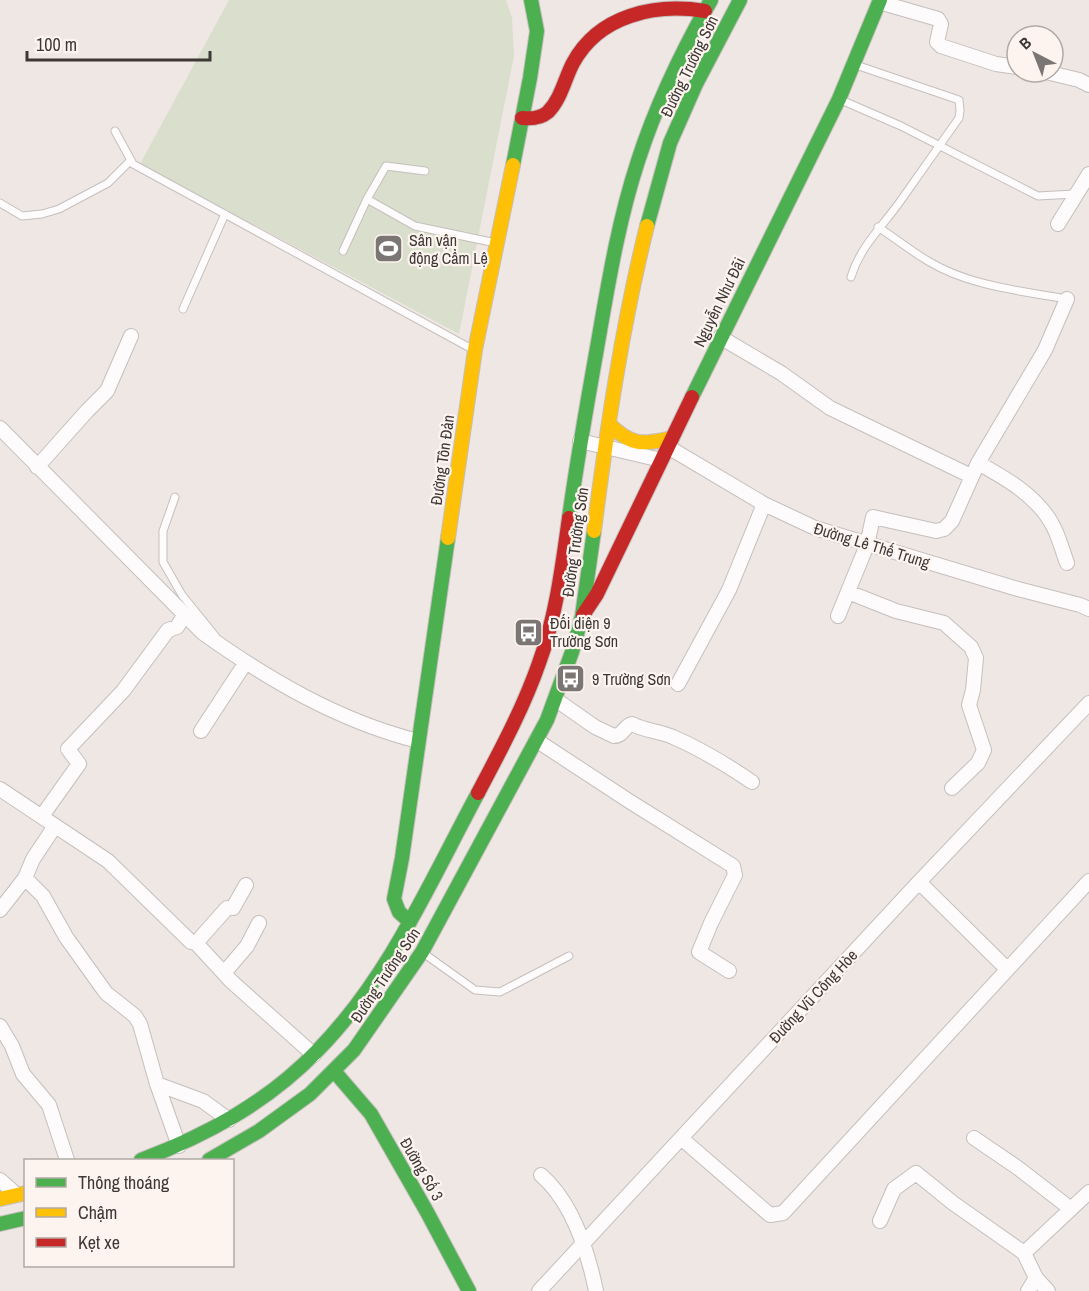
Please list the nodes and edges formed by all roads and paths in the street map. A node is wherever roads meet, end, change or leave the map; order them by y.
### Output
1 (531, 0) edge
2 (740, 0) edge
3 (879, 1) edge
4 (708, 5) edge
5 (853, 64) junction
6 (1005, 65) edge
7 (1065, 77) edge
8 (1089, 85) edge
9 (839, 99) junction
10 (522, 118) junction
11 (116, 131) dead end
12 (939, 145) junction
13 (131, 160) junction
14 (425, 171) dead end
15 (1089, 174) edge
16 (1077, 194) junction
17 (367, 199) junction
18 (0, 203) edge
19 (225, 214) junction
20 (1058, 224) dead end
21 (878, 226) junction
22 (496, 243) junction
23 (343, 251) dead end
24 (851, 277) dead end
25 (1067, 299) joint
26 (183, 309) dead end
27 (131, 336) dead end
28 (720, 337) junction
29 (475, 350) junction
30 (609, 424) junction
31 (0, 428) edge
32 (580, 441) junction
33 (670, 442) junction
34 (605, 447) junction
35 (661, 460) junction
36 (978, 463) junction
37 (37, 467) junction
38 (971, 476) junction
39 (175, 497) dead end
40 (764, 504) junction
41 (867, 544) junction
42 (1067, 563) dead end
43 (848, 591) junction
44 (1089, 609) edge
45 (185, 614) junction
46 (582, 616) junction
47 (838, 616) dead end
48 (225, 648) junction
49 (246, 662) junction
50 (678, 684) dead end
51 (555, 699) junction
52 (1089, 703) edge
53 (201, 731) dead end
54 (536, 740) junction
55 (418, 741) junction
56 (752, 782) dead end
57 (952, 788) dead end
58 (0, 789) edge
59 (42, 816) junction
60 (55, 826) junction
61 (24, 878) junction
62 (1089, 881) edge
63 (919, 882) junction
64 (246, 885) dead end
65 (0, 910) edge
66 (410, 922) junction
67 (259, 923) dead end
68 (196, 944) junction
69 (422, 952) junction
70 (569, 956) dead end
71 (1007, 969) junction
72 (729, 971) dead end
73 (224, 973) junction
74 (0, 1026) edge
75 (314, 1055) junction
76 (334, 1071) junction
77 (157, 1084) junction
78 (229, 1120) junction
79 (681, 1138) junction
80 (974, 1138) dead end
81 (179, 1146) junction
82 (66, 1159) edge
83 (146, 1159) edge
84 (212, 1159) edge
85 (541, 1175) dead end
86 (0, 1180) edge
87 (1089, 1192) edge
88 (21, 1194) edge
89 (0, 1199) edge
90 (1071, 1209) junction
91 (24, 1218) edge
92 (880, 1221) dead end
93 (0, 1224) edge
94 (584, 1243) junction
95 (1024, 1253) junction
96 (1036, 1278) junction
97 (469, 1291) edge
98 (539, 1291) edge
99 (596, 1291) edge
100 (1028, 1291) edge
101 (1048, 1291) edge

1 - 10 main road, Đường Tôn Đản
2 - 30 main road, Đường Trường Sơn
3 - 5 main road, Nguyễn Như Đãi
3 - 6 street
4 - 10 main road
4 - 32 main road, Đường Trường Sơn
5 - 9 main road, Nguyễn Như Đãi
5 - 12 lane
7 - 8 street
9 - 12 lane
9 - 28 main road, Nguyễn Như Đãi
10 - 22 main road, Đường Tôn Đản
11 - 13 lane
12 - 16 lane
12 - 21 lane
13 - 18 lane
13 - 19 lane
14 - 17 lane
15 - 16 street
16 - 20 street
17 - 22 lane
17 - 23 lane
19 - 26 lane
19 - 29 lane
21 - 24 lane
21 - 25 lane
22 - 29 main road, Đường Tôn Đản
25 - 36 street
27 - 37 street
28 - 33 main road, Nguyễn Như Đãi
28 - 38 street
29 - 55 main road, Đường Tôn Đản
30 - 33 main road
30 - 34 main road, Đường Trường Sơn
31 - 37 street
32 - 34 street
32 - 66 main road, Đường Trường Sơn
33 - 35 main road, Nguyễn Như Đãi
33 - 40 street, Đường Lê Thế Trung
34 - 35 street
34 - 46 main road, Đường Trường Sơn
35 - 46 main road, Nguyễn Như Đãi
36 - 38 street
36 - 42 street
37 - 45 street
38 - 41 street
39 - 48 lane
40 - 41 street, Đường Lê Thế Trung
40 - 50 street
41 - 43 street
41 - 44 street, Đường Lê Thế Trung
43 - 47 street
43 - 57 street
45 - 48 street
45 - 59 street
46 - 51 main road, Đường Trường Sơn
48 - 49 street
49 - 53 street
49 - 55 street
51 - 54 main road, Đường Trường Sơn
51 - 56 street
52 - 63 street, Đường Vũ Công Hòe
54 - 69 main road, Đường Trường Sơn
54 - 72 street
55 - 66 main road, Đường Tôn Đản
58 - 59 street
59 - 60 street
60 - 61 street
60 - 68 street
61 - 65 street
61 - 77 street
62 - 71 street
63 - 71 street
63 - 79 street, Đường Vũ Công Hòe
64 - 68 street
66 - 75 main road, Đường Trường Sơn
67 - 73 street
68 - 73 street
69 - 70 lane
69 - 76 main road, Đường Trường Sơn
71 - 79 street
73 - 75 street
74 - 82 street
75 - 78 main road, Đường Trường Sơn
76 - 84 main road, Đường Trường Sơn
76 - 97 main road, Đường Số 3
77 - 78 street
77 - 81 street
78 - 81 main road, Đường Trường Sơn
79 - 94 street, Đường Vũ Công Hòe
80 - 90 street
81 - 83 main road, Đường Trường Sơn
85 - 94 street
86 - 88 street
87 - 90 street
88 - 89 main road
90 - 95 street
91 - 93 main road
92 - 95 street
94 - 98 street, Đường Vũ Công Hòe
94 - 99 street
95 - 96 street
96 - 100 street
96 - 101 street

